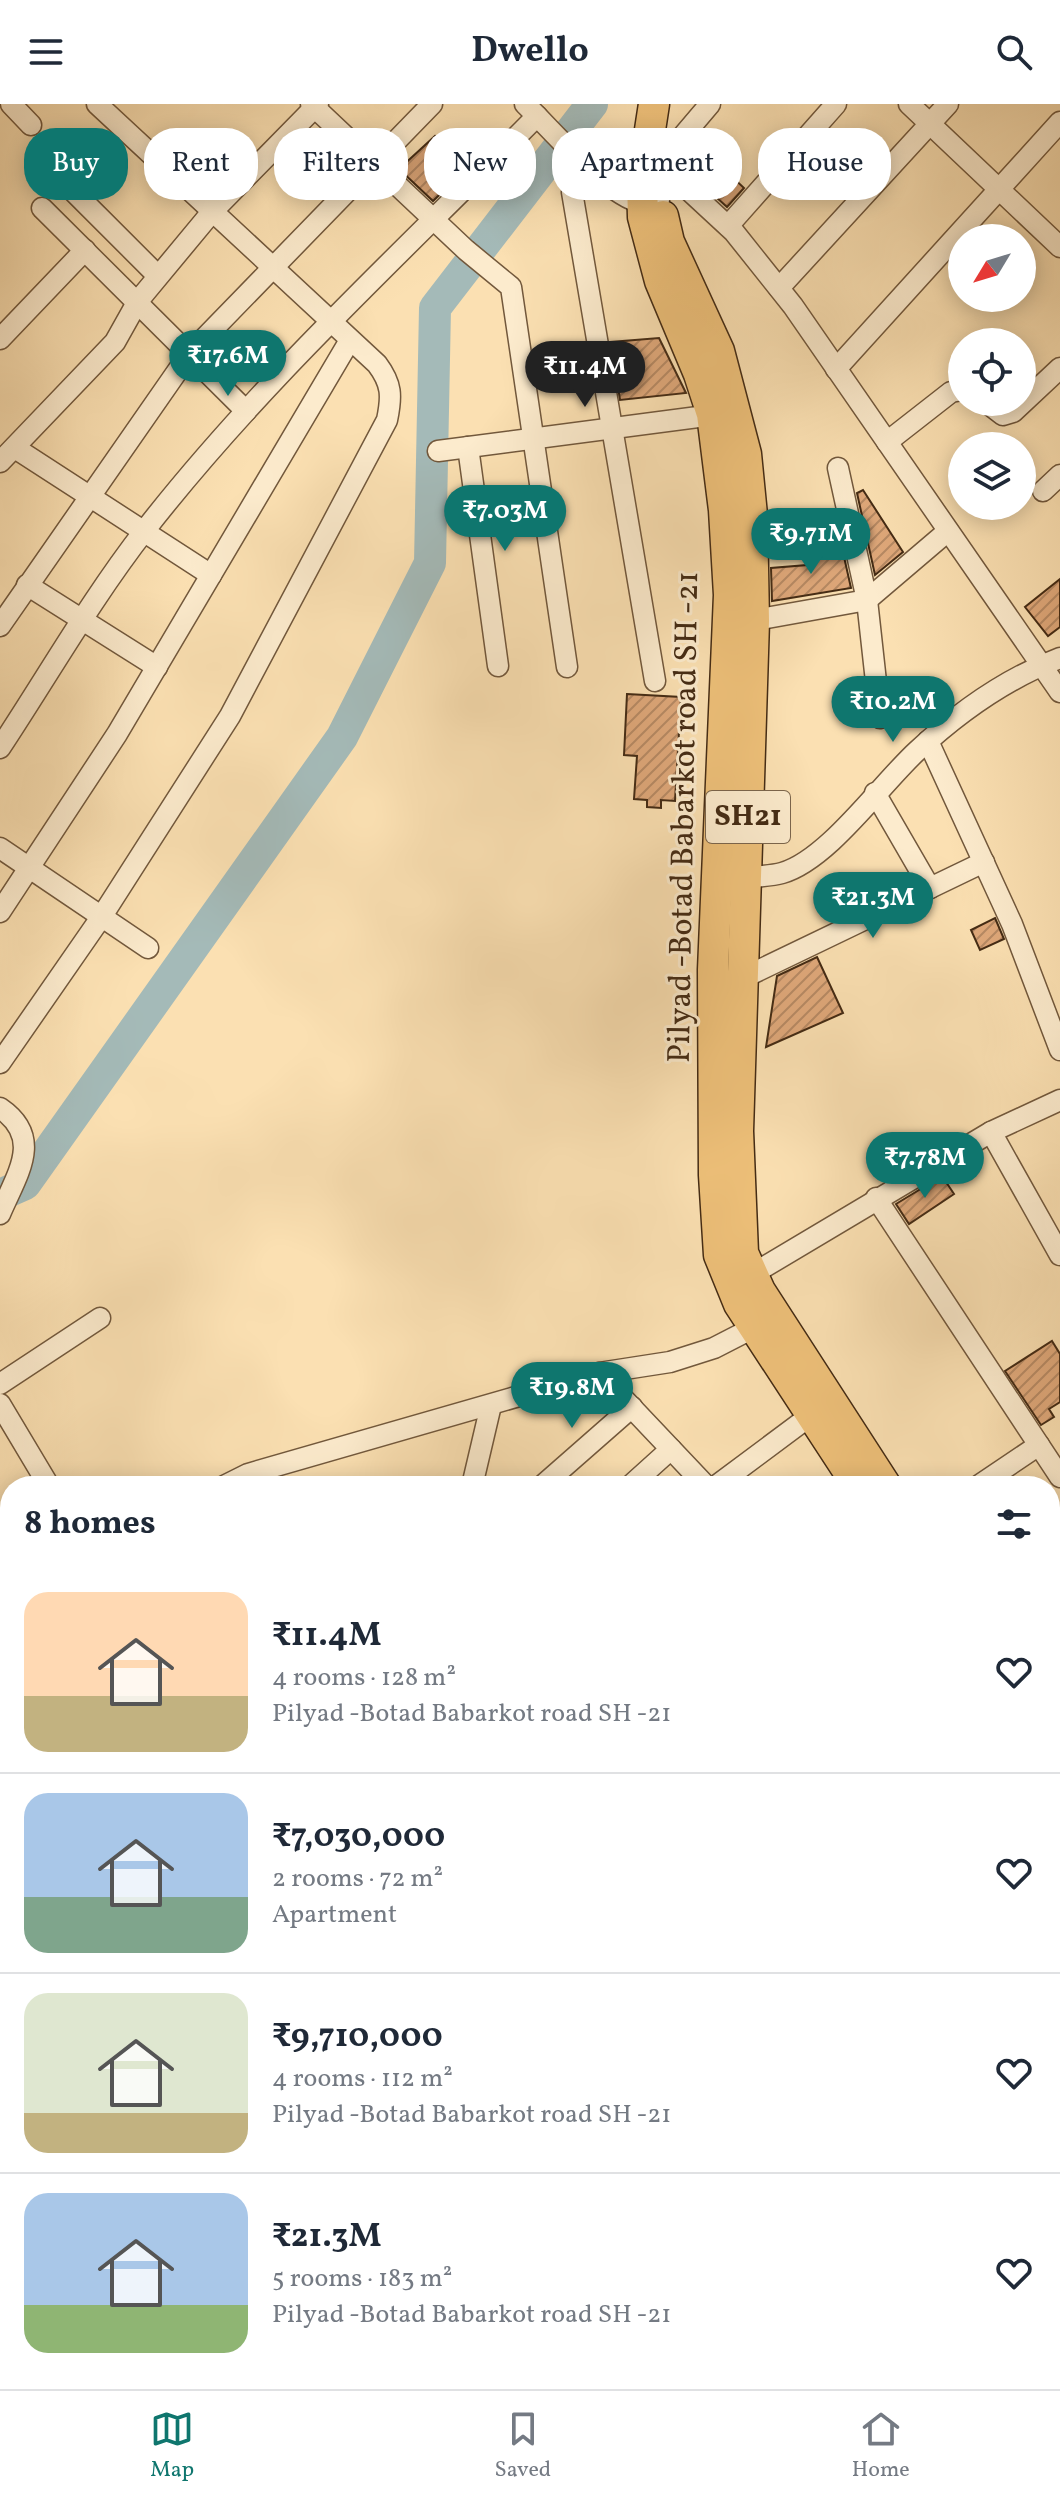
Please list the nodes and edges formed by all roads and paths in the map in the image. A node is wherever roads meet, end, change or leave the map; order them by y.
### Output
1 (11, 104) edge
2 (97, 104) edge
3 (432, 104) edge
4 (710, 104) edge
5 (836, 104) edge
6 (909, 104) edge
7 (948, 104) edge
8 (314, 105) edge
9 (653, 114) edge
10 (537, 116) edge
11 (930, 123) junction
12 (31, 125) dead end
13 (1059, 126) edge
14 (338, 128) edge
15 (408, 128) edge
16 (688, 128) edge
17 (999, 186) junction
18 (408, 195) edge
19 (82, 200) edge
20 (339, 200) edge
21 (573, 200) edge
22 (700, 200) edge
23 (650, 201) junction
24 (42, 208) dead end
25 (211, 213) junction
26 (434, 220) junction
27 (728, 226) junction
28 (1060, 247) edge
29 (85, 250) junction
30 (273, 270) junction
31 (158, 276) junction
32 (779, 288) junction
33 (138, 301) junction
34 (329, 321) junction
35 (0, 339) edge
36 (350, 340) junction
37 (190, 353) junction
38 (1060, 368) edge
39 (836, 369) junction
40 (1036, 390) edge
41 (948, 394) edge
42 (246, 411) junction
43 (724, 413) junction
44 (610, 428) junction
45 (534, 438) junction
46 (887, 442) junction
47 (468, 447) junction
48 (438, 451) dead end
49 (7, 455) edge
50 (838, 468) dead end
51 (1060, 475) edge
52 (1043, 491) dead end
53 (88, 496) junction
54 (948, 531) junction
55 (144, 532) junction
56 (211, 575) junction
57 (27, 585) junction
58 (867, 600) junction
59 (84, 622) junction
60 (741, 623) junction
61 (0, 626) edge
62 (1060, 658) edge
63 (498, 666) dead end
64 (1040, 666) junction
65 (157, 667) junction
66 (567, 667) dead end
67 (655, 681) dead end
68 (1060, 692) edge
69 (880, 718) dead end
70 (928, 741) junction
71 (0, 748) edge
72 (875, 793) junction
73 (0, 848) edge
74 (984, 862) junction
75 (32, 867) junction
76 (746, 878) junction
77 (930, 888) junction
78 (0, 912) edge
79 (102, 916) junction
80 (148, 948) dead end
81 (743, 978) junction
82 (1052, 1001) edge
83 (1060, 1050) edge
84 (0, 1063) edge
85 (1060, 1100) edge
86 (0, 1108) edge
87 (991, 1132) junction
88 (876, 1198) junction
89 (1, 1212) edge
90 (1060, 1255) edge
91 (751, 1275) junction
92 (100, 1318) dead end
93 (753, 1328) junction
94 (599, 1373) junction
95 (0, 1384) edge
96 (0, 1404) edge
97 (491, 1405) junction
98 (632, 1407) junction
99 (821, 1408) junction
100 (1039, 1445) junction
101 (671, 1449) junction
102 (43, 1476) edge
103 (263, 1476) edge
104 (474, 1476) edge
105 (553, 1476) edge
106 (641, 1476) edge
107 (697, 1476) edge
108 (729, 1476) edge
109 (853, 1476) edge
110 (878, 1476) edge
111 (993, 1476) edge
112 (1059, 1476) edge

1 - 12 street
2 - 25 street
3 - 15 street
4 - 16 street
5 - 27 street
6 - 11 street
7 - 11 street
8 - 14 street
8 - 25 street
9 - 23 main road, Pilyad -Botad Babarkot road SH -21 / SH21
10 - 23 street
10 - 26 street
11 - 17 street
11 - 32 street
13 - 17 street
17 - 28 street
17 - 39 street
18 - 26 street
19 - 31 street
20 - 30 street
21 - 44 street
22 - 27 street
23 - 43 main road, Pilyad -Botad Babarkot road SH -21 / SH21
24 - 29 street
25 - 30 street
25 - 31 street
26 - 34 street
26 - 45 street
27 - 32 street
29 - 33 street
29 - 35 street
30 - 34 street
30 - 37 street
31 - 33 street
32 - 39 street
33 - 37 street
33 - 49 street
34 - 36 street
34 - 42 street
36 - 56 street
36 - 79 street
37 - 42 street
37 - 53 street
38 - 40 street
39 - 46 street
41 - 46 street
42 - 55 street
43 - 44 street
43 - 60 main road, Pilyad -Botad Babarkot road SH -21 / SH21
44 - 45 street
44 - 67 street
45 - 47 street
45 - 66 street
46 - 54 street
47 - 48 street
47 - 63 street
49 - 53 street
50 - 58 street
51 - 52 street
53 - 55 street
53 - 57 street
54 - 58 street
54 - 64 street
55 - 56 street
55 - 59 street
56 - 65 street
57 - 59 street
57 - 61 street
58 - 60 street
58 - 69 street
59 - 65 street
59 - 71 street
60 - 76 main road, Pilyad -Botad Babarkot road SH -21 / SH21
60 - 93 main road, Pilyad -Botad Babarkot road SH -21 / SH21
62 - 64 street
64 - 68 street
64 - 70 street
65 - 75 street
70 - 72 street
70 - 74 street
72 - 76 street
72 - 77 street
73 - 75 street
74 - 77 street
74 - 82 street
75 - 78 street
75 - 79 street
76 - 81 main road, Pilyad -Botad Babarkot road SH -21 / SH21
77 - 81 street
79 - 80 street
79 - 84 street
81 - 91 main road, Pilyad -Botad Babarkot road SH -21 / SH21
82 - 83 street
85 - 87 street
86 - 89 street
87 - 88 street
87 - 90 street
88 - 91 street
88 - 100 street
91 - 99 main road, Pilyad -Botad Babarkot road SH -21 / SH21
92 - 95 street
93 - 94 street
93 - 99 main road, Pilyad -Botad Babarkot road SH -21 / SH21
94 - 97 street
94 - 98 street
96 - 102 street
97 - 103 street
97 - 104 street
98 - 101 street
98 - 105 street
99 - 108 street
99 - 109 main road, Pilyad -Botad Babarkot road SH -21 / SH21
99 - 110 main road, Pilyad -Botad Babarkot road SH -21 / SH21
100 - 111 street
100 - 112 street
101 - 106 street
101 - 107 street

